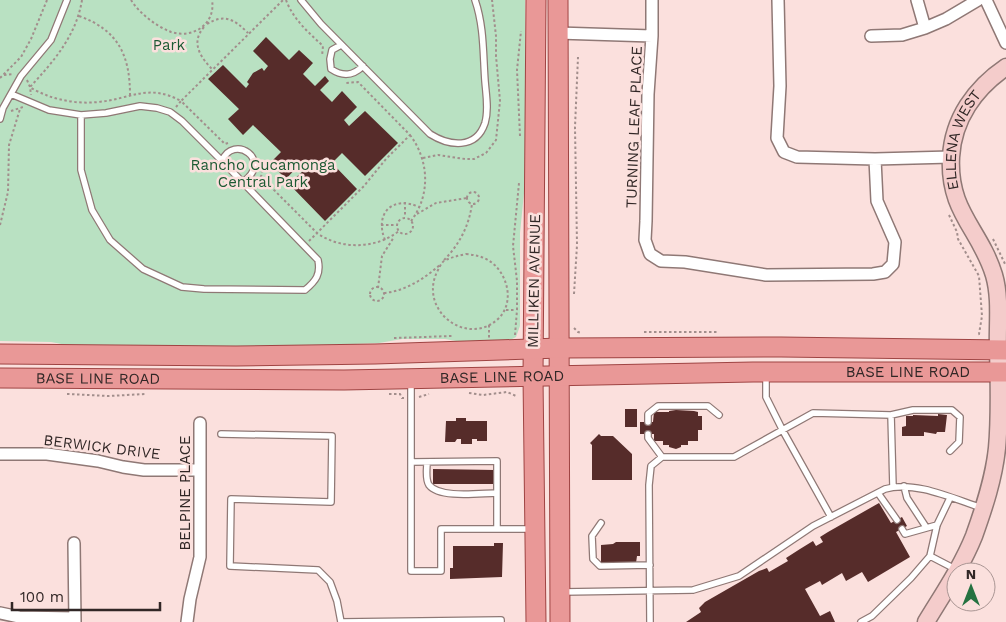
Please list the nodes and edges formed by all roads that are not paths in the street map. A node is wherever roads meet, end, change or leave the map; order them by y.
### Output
1 (67, 0) edge
2 (301, 0) edge
3 (475, 0) edge
4 (536, 0) edge
5 (558, 0) edge
6 (652, 0) edge
7 (778, 0) edge
8 (917, 0) edge
9 (978, 0) edge
10 (986, 0) edge
11 (925, 28) junction
12 (558, 33) junction
13 (652, 36) junction
14 (871, 36) dead end
15 (1006, 43) edge
16 (341, 45) junction
17 (363, 66) junction
18 (1006, 67) edge
19 (11, 94) junction
20 (81, 115) junction
21 (0, 119) edge
22 (951, 157) junction
23 (875, 159) junction
24 (222, 161) junction
25 (242, 182) junction
26 (560, 348) junction
27 (533, 349) junction
28 (1002, 350) edge
29 (0, 354) edge
30 (766, 372) junction
31 (1002, 372) edge
32 (560, 375) junction
33 (533, 377) junction
34 (0, 378) edge
35 (411, 379) junction
36 (719, 415) dead end
37 (891, 415) junction
38 (648, 422) dead end
39 (200, 423) dead end
40 (783, 431) junction
41 (221, 434) dead end
42 (648, 434) dead end
43 (950, 451) dead end
44 (0, 454) edge
45 (662, 457) junction
46 (411, 462) junction
47 (427, 462) junction
48 (200, 470) junction
49 (904, 486) junction
50 (893, 487) junction
51 (497, 493) junction
52 (878, 493) junction
53 (950, 498) junction
54 (982, 508) junction
55 (831, 517) junction
56 (897, 520) dead end
57 (601, 524) dead end
58 (937, 525) junction
59 (926, 527) junction
60 (498, 529) junction
61 (535, 529) junction
62 (902, 529) dead end
63 (74, 543) dead end
64 (930, 556) junction
65 (961, 562) edge
66 (946, 564) edge
67 (650, 565) junction
68 (946, 588) edge
69 (560, 592) junction
70 (650, 592) junction
71 (0, 613) edge
72 (75, 620) edge
73 (187, 622) edge
74 (341, 622) edge
75 (501, 622) edge
76 (536, 622) edge
77 (560, 622) edge
78 (650, 622) edge
79 (861, 622) edge
80 (926, 622) edge

1 - 19 lane
2 - 16 lane
3 - 17 lane
4 - 27 main road, MILLIKEN AVENUE
5 - 12 main road, MILLIKEN AVENUE
6 - 13 street, TURNING LEAF PLACE
7 - 23 street
8 - 11 street
9 - 11 street
10 - 15 street
11 - 14 street
12 - 13 street
12 - 26 main road, MILLIKEN AVENUE
13 - 23 street, TURNING LEAF PLACE
16 - 17 lane
16 - 17 lane
18 - 22 street, ELLENA WEST
19 - 20 lane
19 - 21 lane
20 - 24 lane
20 - 25 lane
22 - 23 street
22 - 28 street, ELLENA WEST
24 - 25 lane
24 - 25 lane
26 - 27 main road, BASE LINE ROAD
26 - 28 main road, BASE LINE ROAD
26 - 32 main road, MILLIKEN AVENUE
27 - 29 main road, BASE LINE ROAD
27 - 33 main road, MILLIKEN AVENUE
28 - 31 street, ELLENA WEST
30 - 31 main road, BASE LINE ROAD
30 - 32 main road, BASE LINE ROAD
30 - 40 lane
31 - 54 street, ELLENA WEST
32 - 33 main road, BASE LINE ROAD
32 - 69 main road, MILLIKEN AVENUE
33 - 35 main road, BASE LINE ROAD
33 - 61 main road, MILLIKEN AVENUE
34 - 35 main road, BASE LINE ROAD
35 - 46 lane
36 - 38 lane
37 - 40 lane
37 - 43 lane
37 - 50 lane
39 - 48 street, BELPINE PLACE
40 - 45 lane
40 - 55 lane
41 - 74 lane
42 - 45 lane
44 - 48 street, BERWICK DRIVE
45 - 67 lane
46 - 47 lane
46 - 60 lane
47 - 51 lane
47 - 51 lane
48 - 73 street, BELPINE PLACE
49 - 50 lane
49 - 53 lane
49 - 59 lane
50 - 52 lane
51 - 60 lane
52 - 55 lane
52 - 56 lane
53 - 54 lane
53 - 58 lane
54 - 65 street, ELLENA WEST
55 - 70 lane
57 - 67 lane
58 - 59 lane
58 - 64 lane
59 - 62 lane
60 - 61 lane
61 - 76 main road, MILLIKEN AVENUE
63 - 72 street
64 - 66 lane
64 - 79 lane
67 - 70 lane
68 - 80 street, ELLENA WEST
69 - 70 lane
69 - 77 main road, MILLIKEN AVENUE
70 - 78 lane
71 - 72 street
74 - 75 lane

